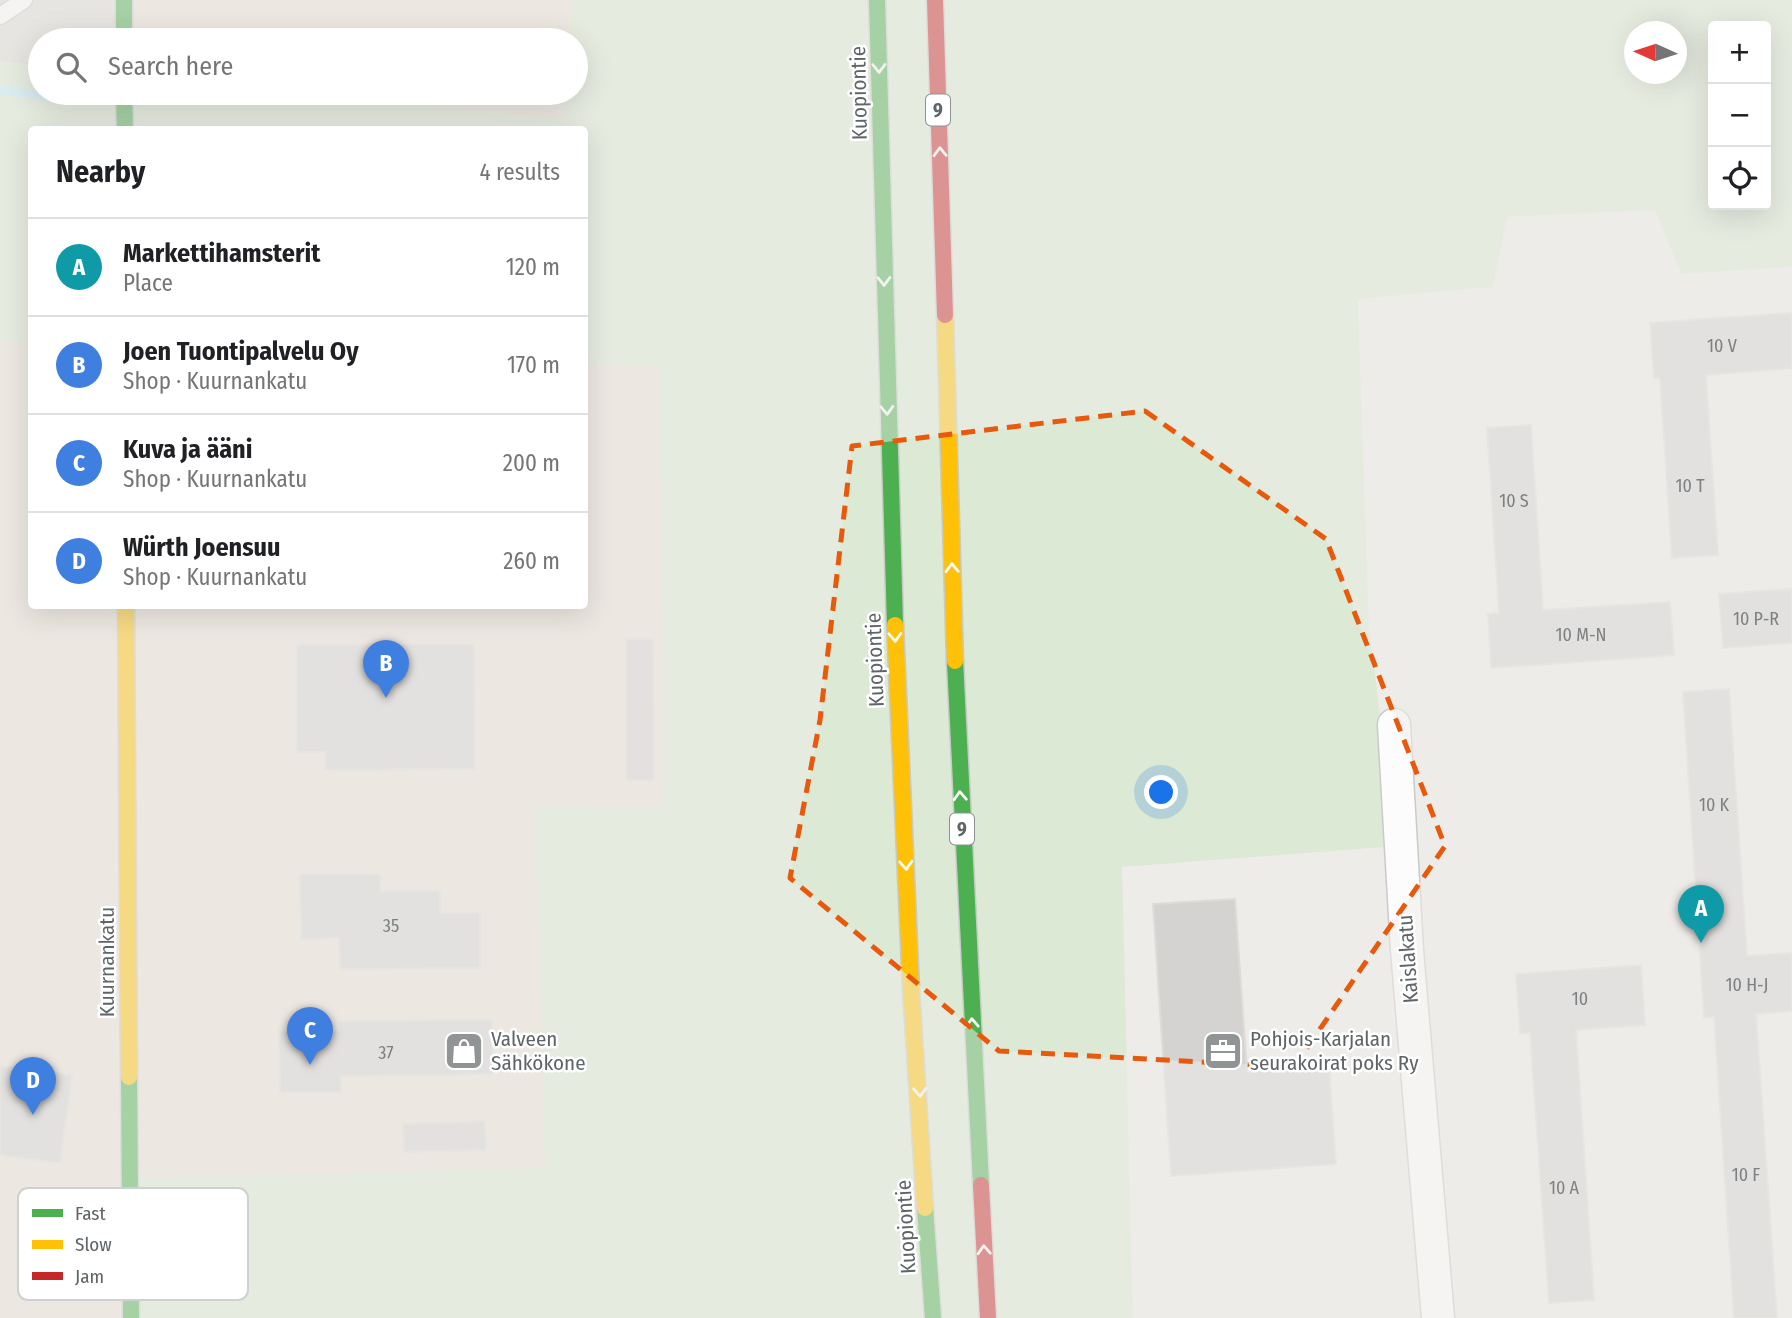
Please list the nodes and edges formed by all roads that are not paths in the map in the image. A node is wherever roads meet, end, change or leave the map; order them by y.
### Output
1 (24, 0) edge
2 (124, 0) edge
3 (877, 0) edge
4 (935, 0) edge
5 (0, 16) edge
6 (124, 28) edge
7 (124, 105) edge
8 (125, 126) edge
9 (126, 609) edge
10 (1394, 725) dead end
11 (130, 1188) edge
12 (131, 1300) edge
13 (131, 1318) edge
14 (933, 1318) edge
15 (988, 1318) edge
16 (1438, 1318) edge

1 - 5 lane
2 - 6 main road
3 -> 14 main road, Kuopiontie
15 -> 4 main road, 9
7 - 8 main road
9 - 11 main road, Kuurnankatu
10 - 16 street, Kaislakatu
12 - 13 main road, Kuurnankatu

